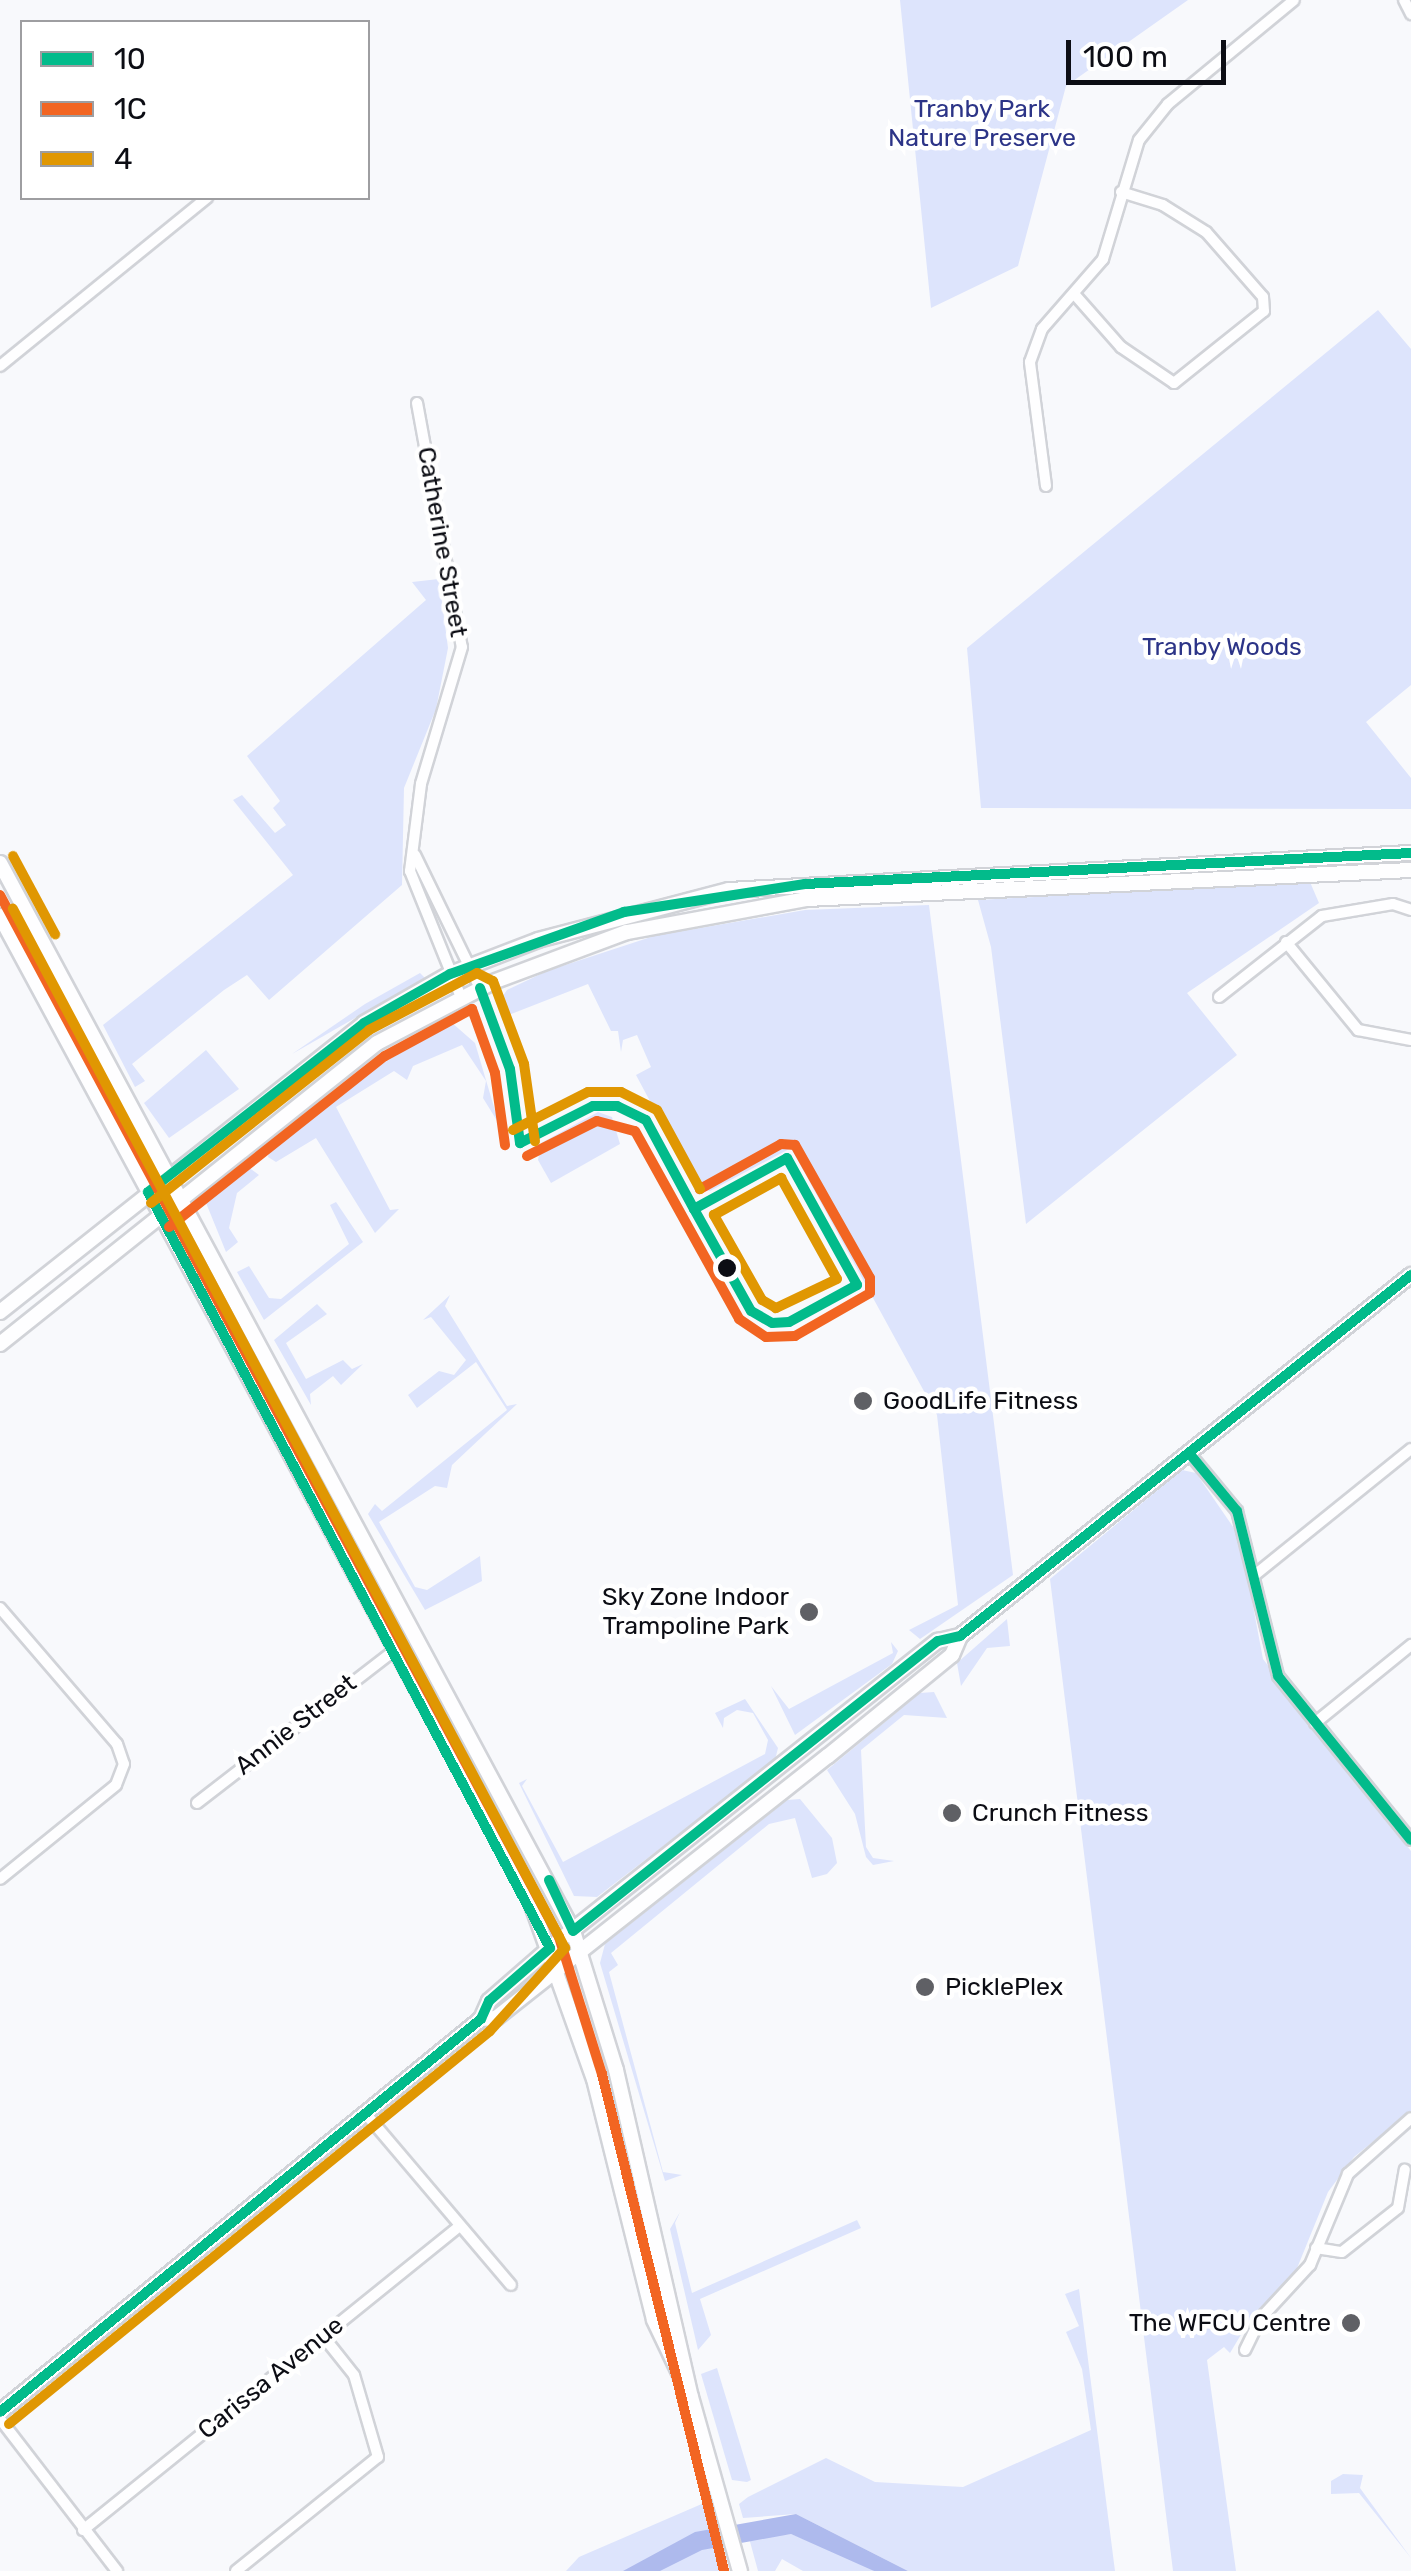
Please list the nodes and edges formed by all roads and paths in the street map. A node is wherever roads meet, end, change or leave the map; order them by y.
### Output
1 (1294, 0) edge
2 (1404, 0) edge
3 (1411, 14) edge
4 (1120, 192) junction
5 (205, 200) edge
6 (1076, 296) junction
7 (0, 366) edge
8 (417, 404) dead end
9 (1046, 486) dead end
10 (1411, 853) edge
11 (415, 855) junction
12 (0, 863) edge
13 (1411, 870) edge
14 (1411, 910) edge
15 (0, 916) edge
16 (1286, 942) junction
17 (468, 967) junction
18 (450, 974) junction
19 (480, 988) junction
20 (462, 997) junction
21 (1219, 997) dead end
22 (1411, 1040) edge
23 (168, 1175) junction
24 (148, 1192) junction
25 (181, 1198) junction
26 (160, 1214) junction
27 (1411, 1276) edge
28 (0, 1312) edge
29 (0, 1344) edge
30 (1411, 1449) edge
31 (1189, 1452) junction
32 (1256, 1574) junction
33 (0, 1608) edge
34 (960, 1636) junction
35 (1411, 1646) edge
36 (396, 1648) junction
37 (1316, 1722) junction
38 (197, 1803) dead end
39 (1411, 1840) edge
40 (0, 1879) edge
41 (572, 1932) junction
42 (550, 1948) junction
43 (580, 1950) junction
44 (558, 1968) junction
45 (482, 2020) junction
46 (366, 2114) junction
47 (1411, 2118) edge
48 (1405, 2170) dead end
49 (459, 2227) junction
50 (1316, 2248) junction
51 (511, 2285) dead end
52 (323, 2336) junction
53 (1246, 2350) dead end
54 (691, 2397) junction
55 (0, 2416) edge
56 (83, 2530) junction
57 (117, 2571) edge
58 (236, 2571) edge
59 (740, 2571) edge

1 - 4 street
2 - 3 street
4 - 6 street
4 - 6 street
5 - 7 street
6 - 9 street
8 - 11 street, Catherine Street
10 - 17 main road
11 - 17 street, Catherine Street
11 - 18 street, Catherine Street
12 - 23 main road
13 - 19 main road
14 - 16 street
15 - 24 main road
16 - 21 street
16 - 22 street
17 - 18 main road
17 - 19 street, Catherine Street
18 - 20 street, Catherine Street
18 - 23 main road
19 - 20 main road
20 - 25 main road
23 - 24 main road
23 - 25 main road
24 - 26 main road
24 - 28 main road
25 - 26 main road
25 - 41 main road
26 - 29 main road
26 - 36 main road
27 - 31 main road
30 - 32 street
31 - 32 street
31 - 34 main road
32 - 37 street
33 - 40 street
34 - 41 main road
34 - 43 main road
35 - 37 street
36 - 38 street, Annie Street
36 - 42 main road
37 - 39 street
41 - 42 main road
41 - 43 main road
42 - 44 main road
42 - 45 main road
43 - 44 main road
43 - 54 main road
44 - 45 main road
44 - 54 main road
45 - 46 main road
46 - 49 street
46 - 55 main road
47 - 50 street
48 - 50 street
49 - 51 street
49 - 52 street, Carissa Avenue
50 - 53 street
52 - 56 street, Carissa Avenue
52 - 58 street
54 - 59 main road
55 - 56 street
56 - 57 street

